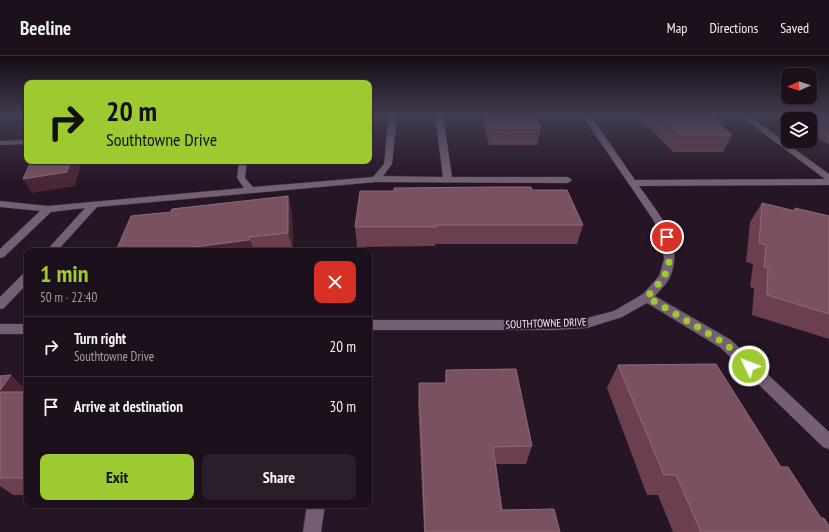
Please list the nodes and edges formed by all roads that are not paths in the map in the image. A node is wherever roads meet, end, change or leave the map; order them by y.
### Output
1 (390, 137) edge
2 (442, 137) edge
3 (601, 137) edge
4 (773, 137) edge
5 (24, 142) edge
6 (0, 143) edge
7 (242, 164) edge
8 (829, 178) edge
9 (376, 179) junction
10 (448, 179) junction
11 (568, 180) dead end
12 (829, 182) edge
13 (632, 183) junction
14 (251, 191) junction
15 (0, 204) edge
16 (93, 206) junction
17 (48, 209) junction
18 (54, 248) edge
19 (0, 255) edge
20 (24, 279) edge
21 (647, 297) junction
22 (0, 305) edge
23 (372, 325) edge
24 (0, 329) edge
25 (24, 329) edge
26 (829, 442) edge
27 (316, 508) edge
28 (312, 532) edge

1 - 9 street
2 - 10 street
3 - 13 street, SOUTHTOWNE DRIVE
4 - 8 street
5 - 6 street
7 - 14 street
9 - 10 street
9 - 14 street
10 - 11 street
12 - 13 street
13 - 21 street, SOUTHTOWNE DRIVE
14 - 16 street
15 - 17 street
16 - 17 street
16 - 18 street
17 - 19 street
20 - 22 street
21 - 23 street, SOUTHTOWNE DRIVE
21 - 26 street
24 - 25 street
27 - 28 street

